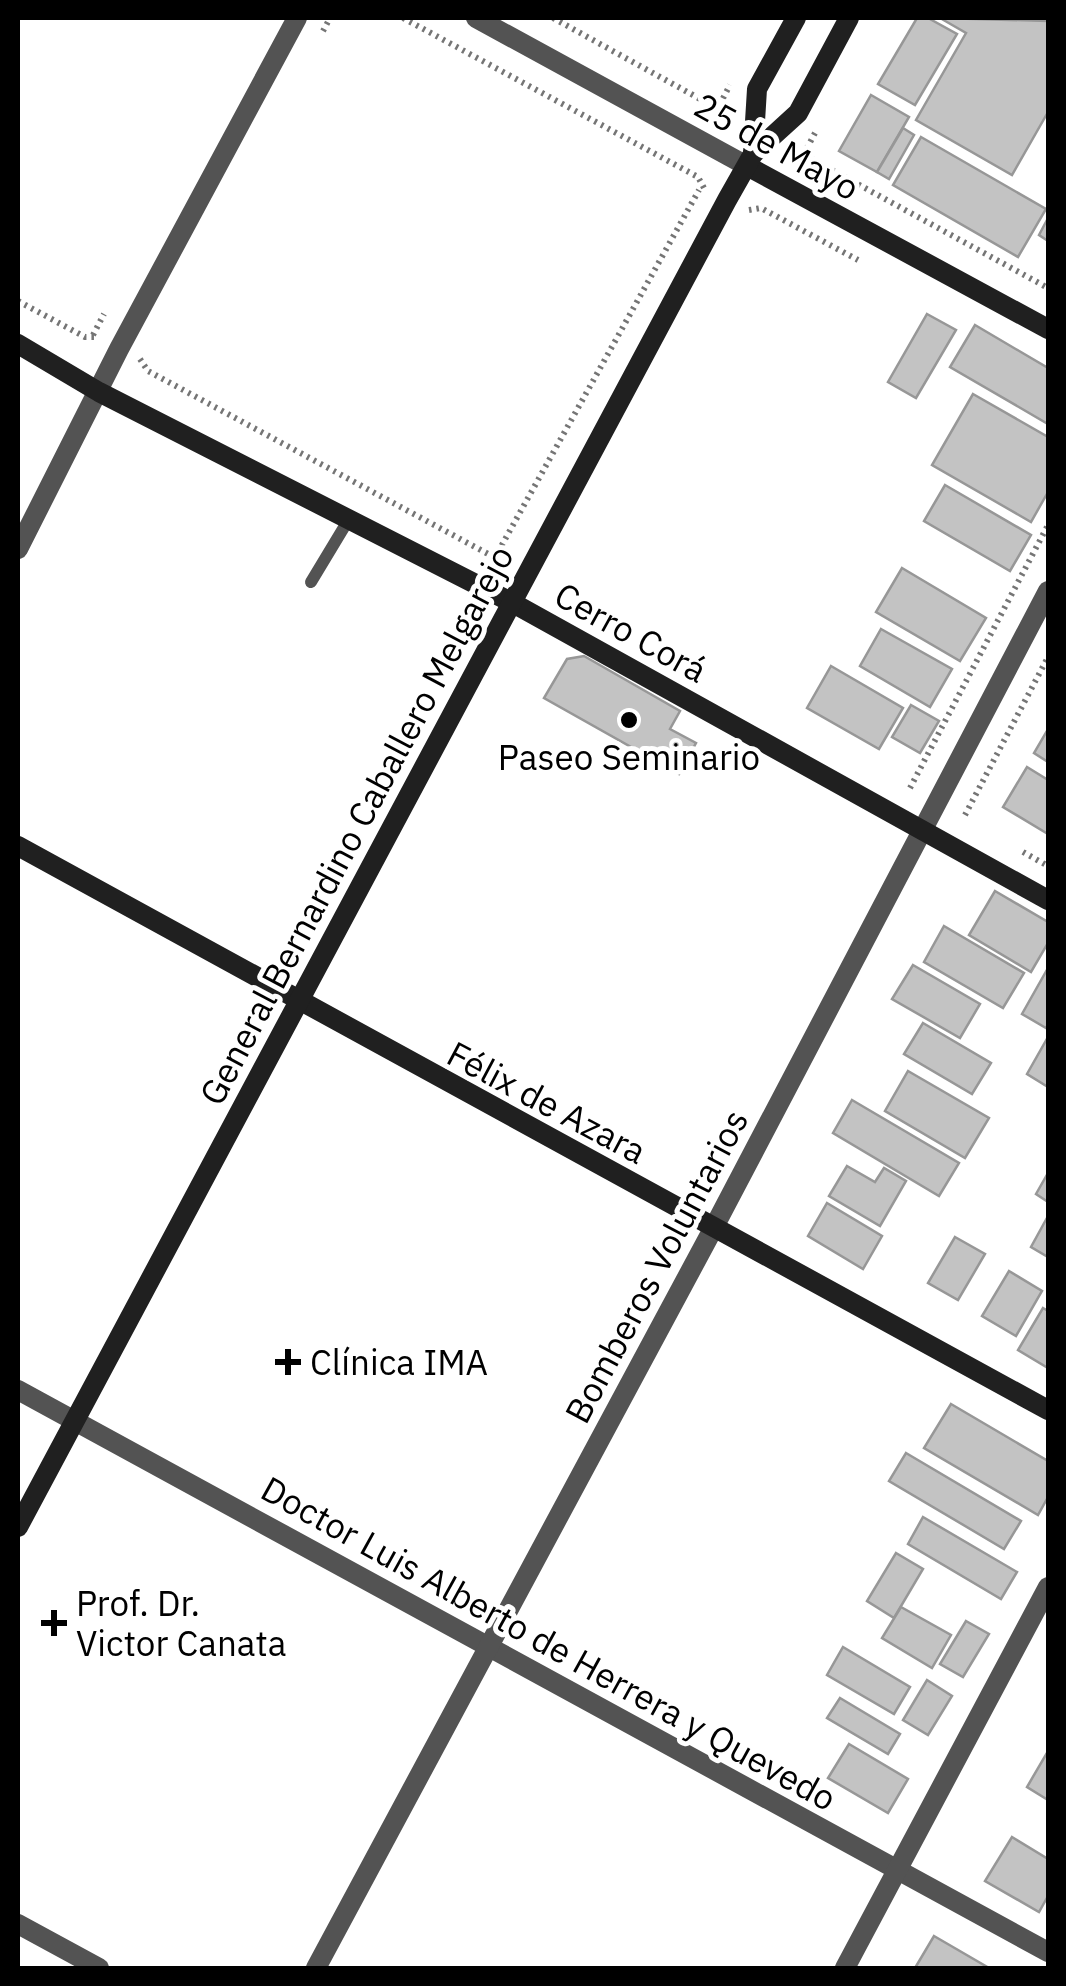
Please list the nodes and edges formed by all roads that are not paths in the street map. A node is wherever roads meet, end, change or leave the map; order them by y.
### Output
1 (297, 18) edge
2 (476, 18) edge
3 (796, 18) edge
4 (850, 18) edge
5 (750, 160) junction
6 (1048, 329) edge
7 (18, 344) edge
8 (99, 392) junction
9 (349, 519) junction
10 (18, 549) edge
11 (311, 582) dead end
12 (1048, 591) edge
13 (511, 602) junction
14 (922, 832) junction
15 (18, 846) edge
16 (1048, 900) edge
17 (298, 1003) junction
18 (713, 1229) junction
19 (18, 1390) edge
20 (1048, 1410) edge
21 (74, 1421) junction
22 (18, 1527) edge
23 (1048, 1587) edge
24 (488, 1647) junction
25 (898, 1870) junction
26 (18, 1924) edge
27 (1048, 1952) edge
28 (99, 1968) edge
29 (316, 1968) edge
30 (845, 1968) edge

1 - 8 street
2 - 5 street, 25 de Mayo
3 - 5 street, General Bernardino Caballero Melgarejo
4 - 5 street, General Bernardino Caballero Melgarejo
5 - 6 street, 25 de Mayo
5 - 13 street, General Bernardino Caballero Melgarejo
7 - 8 street, Cerro Corá
8 - 9 street, Cerro Corá
8 - 10 street
9 - 11 lane
9 - 13 street, Cerro Corá
12 - 14 street, Bomberos Voluntarios
13 - 14 street, Cerro Corá
13 - 17 street, General Bernardino Caballero Melgarejo
14 - 16 street, Cerro Corá
14 - 18 street, Bomberos Voluntarios
15 - 17 street, Félix de Azara
17 - 18 street, Félix de Azara
17 - 21 street, General Bernardino Caballero Melgarejo
18 - 20 street, Félix de Azara
18 - 24 street, Bomberos Voluntarios
19 - 21 street, Doctor Luis Alberto de Herrera y Quevedo
21 - 22 street, General Bernardino Caballero Melgarejo
21 - 24 street, Doctor Luis Alberto de Herrera y Quevedo
23 - 25 street
24 - 25 street, Doctor Luis Alberto de Herrera y Quevedo
24 - 29 street, Bomberos Voluntarios
25 - 27 street, Doctor Luis Alberto de Herrera y Quevedo
25 - 30 street
26 - 28 street

